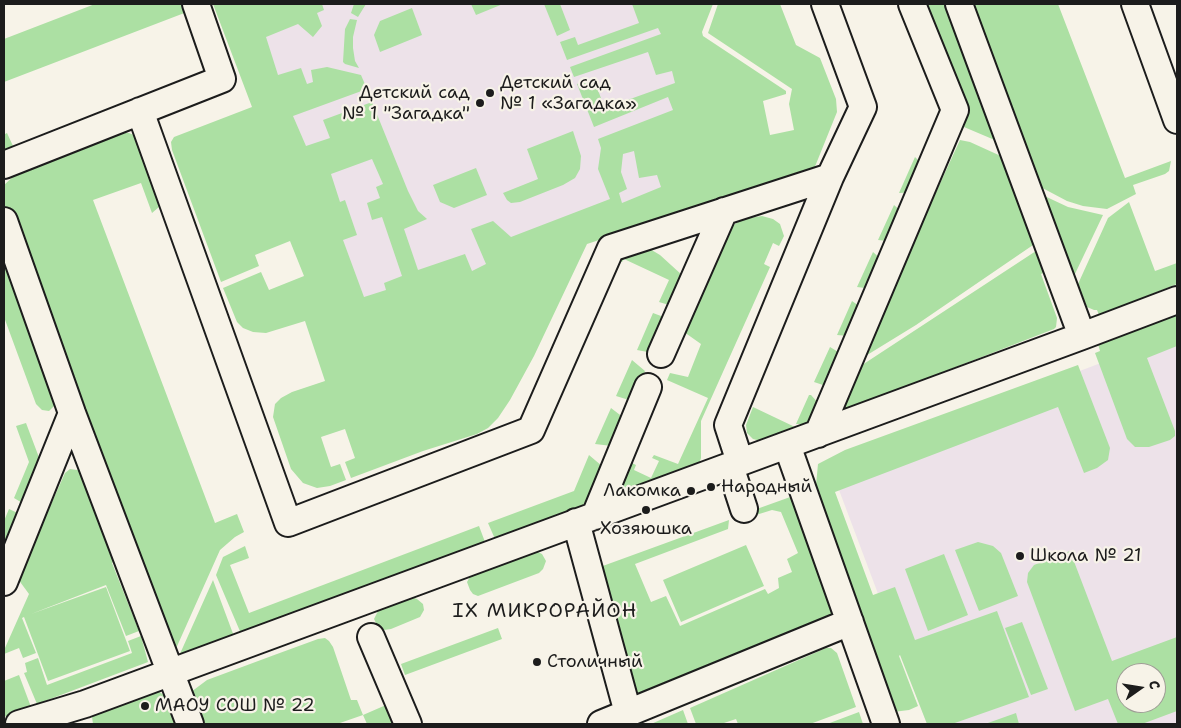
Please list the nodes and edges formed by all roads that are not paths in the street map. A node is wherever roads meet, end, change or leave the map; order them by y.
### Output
1 (196, 4) edge
2 (825, 4) edge
3 (912, 4) edge
4 (959, 4) edge
5 (1135, 4) edge
6 (140, 111) junction
7 (1177, 120) edge
8 (4, 165) edge
9 (830, 177) junction
10 (724, 211) junction
11 (4, 221) edge
12 (1177, 300) edge
13 (1082, 336) junction
14 (661, 354) dead end
15 (648, 386) dead end
16 (72, 413) junction
17 (818, 434) junction
18 (787, 445) junction
19 (735, 464) junction
20 (744, 509) dead end
21 (586, 519) junction
22 (4, 582) edge
23 (850, 622) junction
24 (371, 637) dead end
25 (171, 672) junction
26 (610, 721) edge
27 (19, 724) edge
28 (190, 724) edge
29 (408, 724) edge
30 (886, 724) edge

1 - 6 lane
2 - 9 lane
3 - 17 lane
4 - 13 lane
5 - 7 lane
6 - 8 lane
6 - 10 lane
9 - 10 lane
9 - 19 lane
10 - 14 lane
11 - 16 lane
12 - 13 lane
13 - 17 lane
15 - 21 lane
16 - 22 lane
16 - 25 lane
17 - 18 lane
18 - 19 lane
18 - 23 lane
19 - 20 lane
19 - 21 lane
21 - 25 lane
21 - 26 lane
23 - 26 lane
23 - 30 lane
24 - 29 lane
25 - 27 lane
25 - 28 lane

